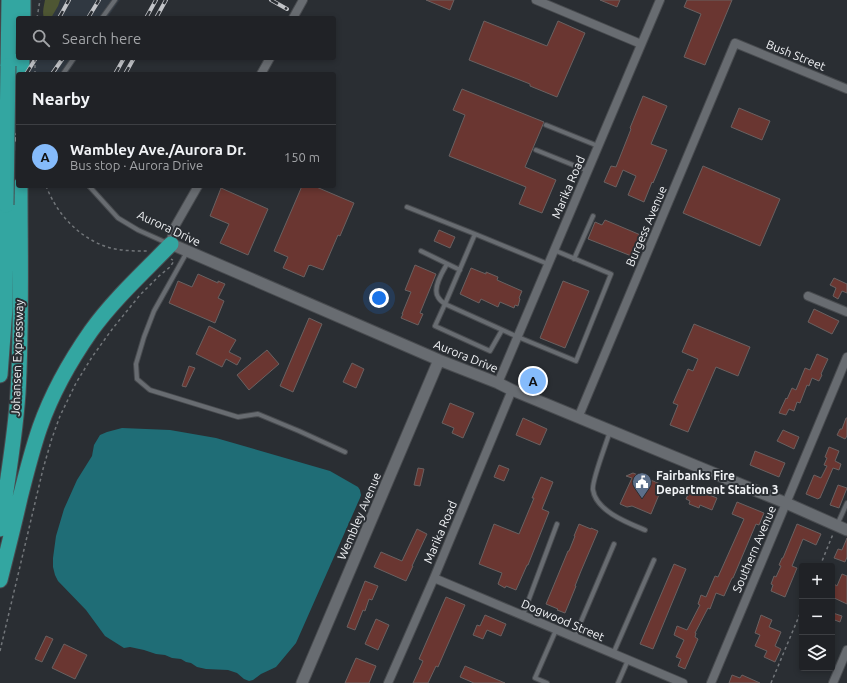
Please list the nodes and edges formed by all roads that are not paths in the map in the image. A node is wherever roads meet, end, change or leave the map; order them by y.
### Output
1 (9, 0) edge
2 (23, 0) edge
3 (115, 0) edge
4 (303, 0) edge
5 (536, 0) edge
6 (660, 0) edge
7 (23, 16) edge
8 (103, 16) edge
9 (294, 16) edge
10 (641, 44) junction
11 (735, 44) joint
12 (22, 60) edge
13 (73, 60) edge
14 (269, 60) edge
15 (22, 72) edge
16 (64, 72) edge
17 (262, 72) edge
18 (847, 89) edge
19 (546, 126) dead end
20 (598, 146) junction
21 (536, 150) dead end
22 (588, 171) junction
23 (20, 188) edge
24 (91, 188) edge
25 (197, 188) edge
26 (407, 207) dead end
27 (593, 216) dead end
28 (475, 234) junction
29 (171, 244) junction
30 (554, 250) junction
31 (187, 251) junction
32 (421, 251) dead end
33 (574, 259) junction
34 (447, 264) junction
35 (548, 264) junction
36 (460, 270) junction
37 (808, 296) dead end
38 (444, 304) junction
39 (847, 312) edge
40 (502, 330) junction
41 (518, 337) junction
42 (847, 357) edge
43 (439, 360) junction
44 (0, 376) edge
45 (498, 383) junction
46 (512, 390) junction
47 (578, 418) junction
48 (610, 431) junction
49 (345, 452) dead end
50 (786, 503) junction
51 (847, 503) edge
52 (557, 524) dead end
53 (842, 527) edge
54 (0, 529) edge
55 (645, 530) dead end
56 (614, 544) dead end
57 (654, 560) dead end
58 (434, 578) junction
59 (0, 580) edge
60 (522, 616) junction
61 (556, 630) junction
62 (574, 638) junction
63 (847, 650) edge
64 (613, 654) junction
65 (628, 660) junction
66 (302, 683) edge
67 (388, 683) edge
68 (547, 683) edge
69 (618, 683) edge
70 (683, 683) edge
71 (712, 683) edge
72 (834, 683) edge

1 - 44 highway, Johansen Expressway, bridge
2 - 7 highway
3 - 8 lane
4 - 9 street
5 - 10 street
6 - 10 street, Marika Road
10 - 20 street, Marika Road
11 - 18 street, Bush Street
11 - 47 street, Burgess Avenue
12 - 15 highway
13 - 16 lane
14 - 17 street
19 - 20 lane
20 - 22 street, Marika Road
21 - 22 lane
22 - 30 street, Marika Road
23 - 54 highway, Johansen Expressway
24 - 29 lane, Aurora Drive
25 - 29 street
26 - 28 lane
27 - 33 lane
28 - 35 lane
28 - 36 lane
29 - 31 street, Aurora Drive
29 - 59 highway
30 - 33 lane
30 - 35 street, Marika Road
31 - 43 street, Aurora Drive
31 - 49 lane
32 - 34 lane
33 - 41 lane
34 - 36 lane
34 - 38 lane
35 - 41 street, Marika Road
36 - 38 lane
37 - 39 street
38 - 40 lane
38 - 40 lane
40 - 41 lane
41 - 45 street, Marika Road
42 - 50 street, Southern Avenue
43 - 45 street, Aurora Drive
43 - 66 street, Wembley Avenue
45 - 46 street, Aurora Drive
46 - 47 street, Aurora Drive
46 - 58 street, Marika Road
47 - 48 street, Aurora Drive
48 - 50 street, Aurora Drive
48 - 55 lane
50 - 53 street, Aurora Drive
50 - 71 street, Southern Avenue
51 - 53 lane
52 - 60 lane
56 - 62 lane
57 - 64 lane
58 - 60 street, Dogwood Street
58 - 67 street, Marika Road
60 - 61 street, Dogwood Street
61 - 62 street, Dogwood Street
61 - 68 lane
62 - 64 street, Dogwood Street
63 - 72 street
64 - 65 street, Dogwood Street
65 - 69 lane
65 - 70 street, Dogwood Street

